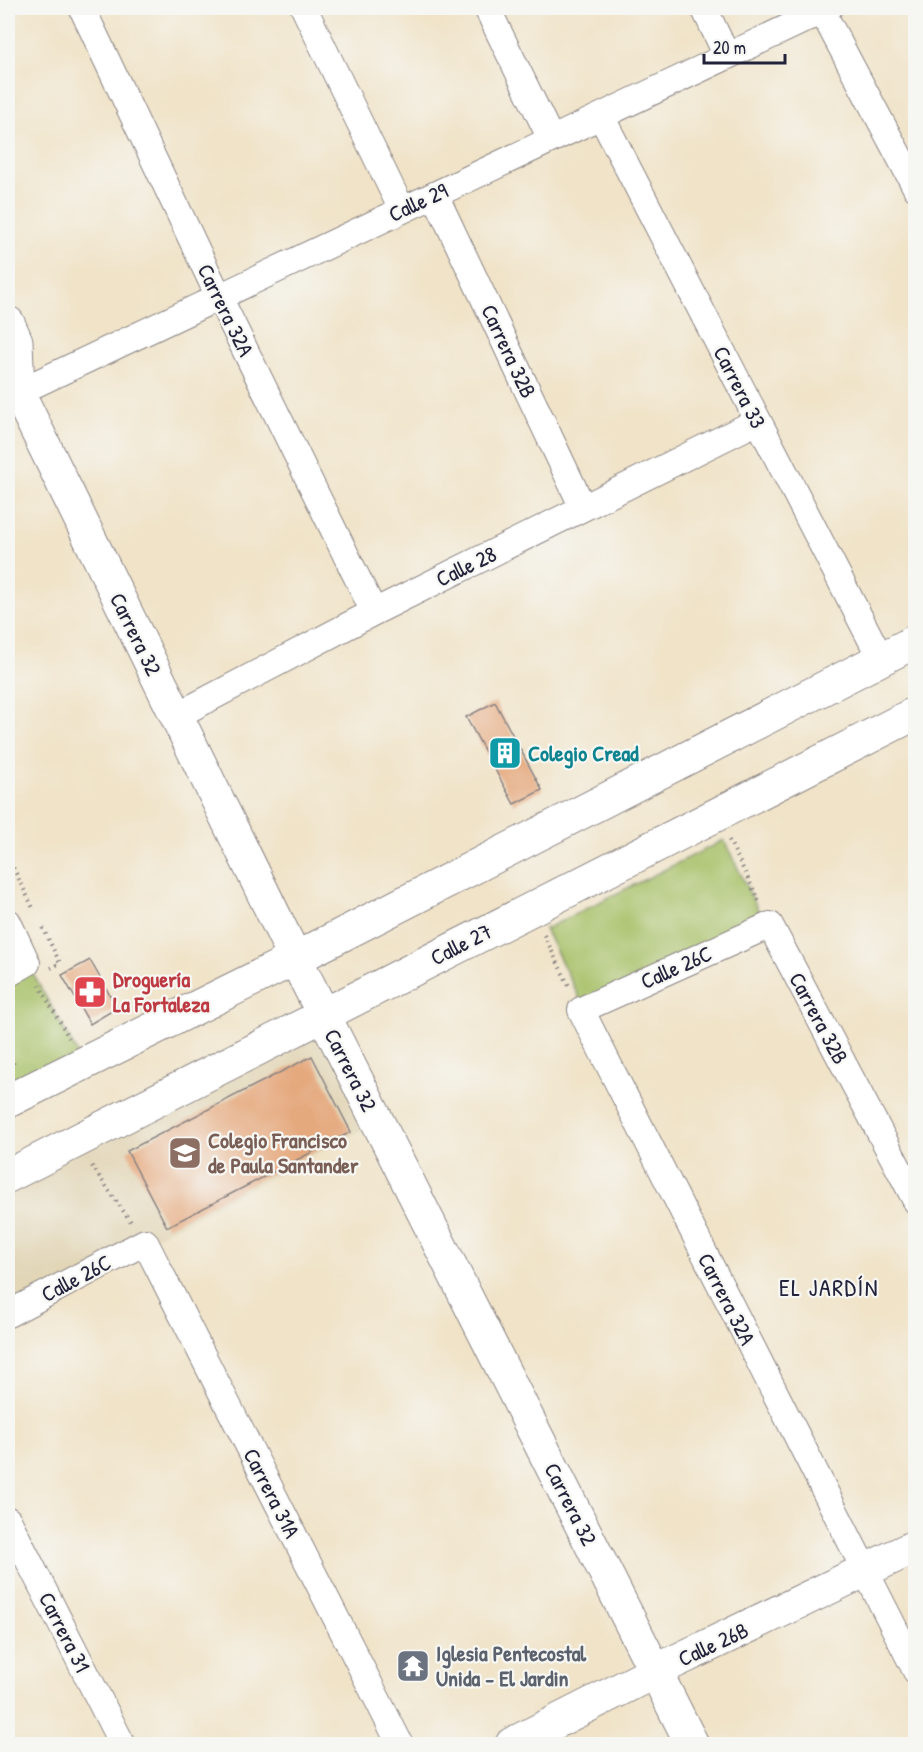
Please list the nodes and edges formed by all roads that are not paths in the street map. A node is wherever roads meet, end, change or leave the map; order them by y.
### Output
1 (82, 8) edge
2 (304, 8) edge
3 (487, 8) edge
4 (704, 8) edge
5 (825, 9) edge
6 (728, 56) junction
7 (601, 116) junction
8 (551, 140) junction
9 (915, 188) edge
10 (435, 195) junction
11 (402, 210) junction
12 (219, 297) junction
13 (8, 323) edge
14 (11, 391) edge
15 (758, 421) junction
16 (583, 508) junction
17 (374, 612) junction
18 (915, 641) edge
19 (881, 659) junction
20 (915, 713) edge
21 (176, 716) junction
22 (8, 922) edge
23 (770, 924) joint
24 (295, 958) junction
25 (17, 969) edge
26 (581, 1010) joint
27 (324, 1015) junction
28 (8, 1101) edge
29 (8, 1176) edge
30 (915, 1201) edge
31 (145, 1242) joint
32 (8, 1314) edge
33 (8, 1520) edge
34 (915, 1546) edge
35 (865, 1571) junction
36 (656, 1671) junction
37 (915, 1671) edge
38 (122, 1744) edge
39 (400, 1744) edge
40 (512, 1744) edge
41 (692, 1744) edge

1 - 12 street, Carrera 32A
2 - 11 street
3 - 8 street
4 - 6 street
5 - 6 street, Calle 29
5 - 9 street
6 - 7 street, Calle 29
7 - 8 street, Calle 29
7 - 15 street, Carrera 33
8 - 10 street, Calle 29
10 - 11 street, Calle 29
10 - 16 street, Carrera 32B
11 - 12 street, Calle 29
12 - 14 street, Calle 29
12 - 17 street, Carrera 32A
13 - 14 street, Carrera 32
14 - 21 street, Carrera 32
15 - 16 street, Calle 28
15 - 19 street, Carrera 33
16 - 17 street, Calle 28
17 - 21 street, Calle 28
18 - 19 street
19 - 24 street
20 - 27 street, Calle 27
21 - 24 street, Carrera 32
22 - 25 street
23 - 26 street, Calle 26C
23 - 30 street, Carrera 32B
24 - 27 street, Carrera 32
24 - 28 street
26 - 35 street, Carrera 32A
27 - 29 street, Calle 27
27 - 36 street, Carrera 32
31 - 32 street, Calle 26C
31 - 39 street, Carrera 31A
33 - 38 street, Carrera 31
34 - 35 street, Calle 26B
35 - 36 street, Calle 26B
35 - 37 street, Carrera 32A
36 - 40 street, Calle 26B
36 - 41 street, Carrera 32

